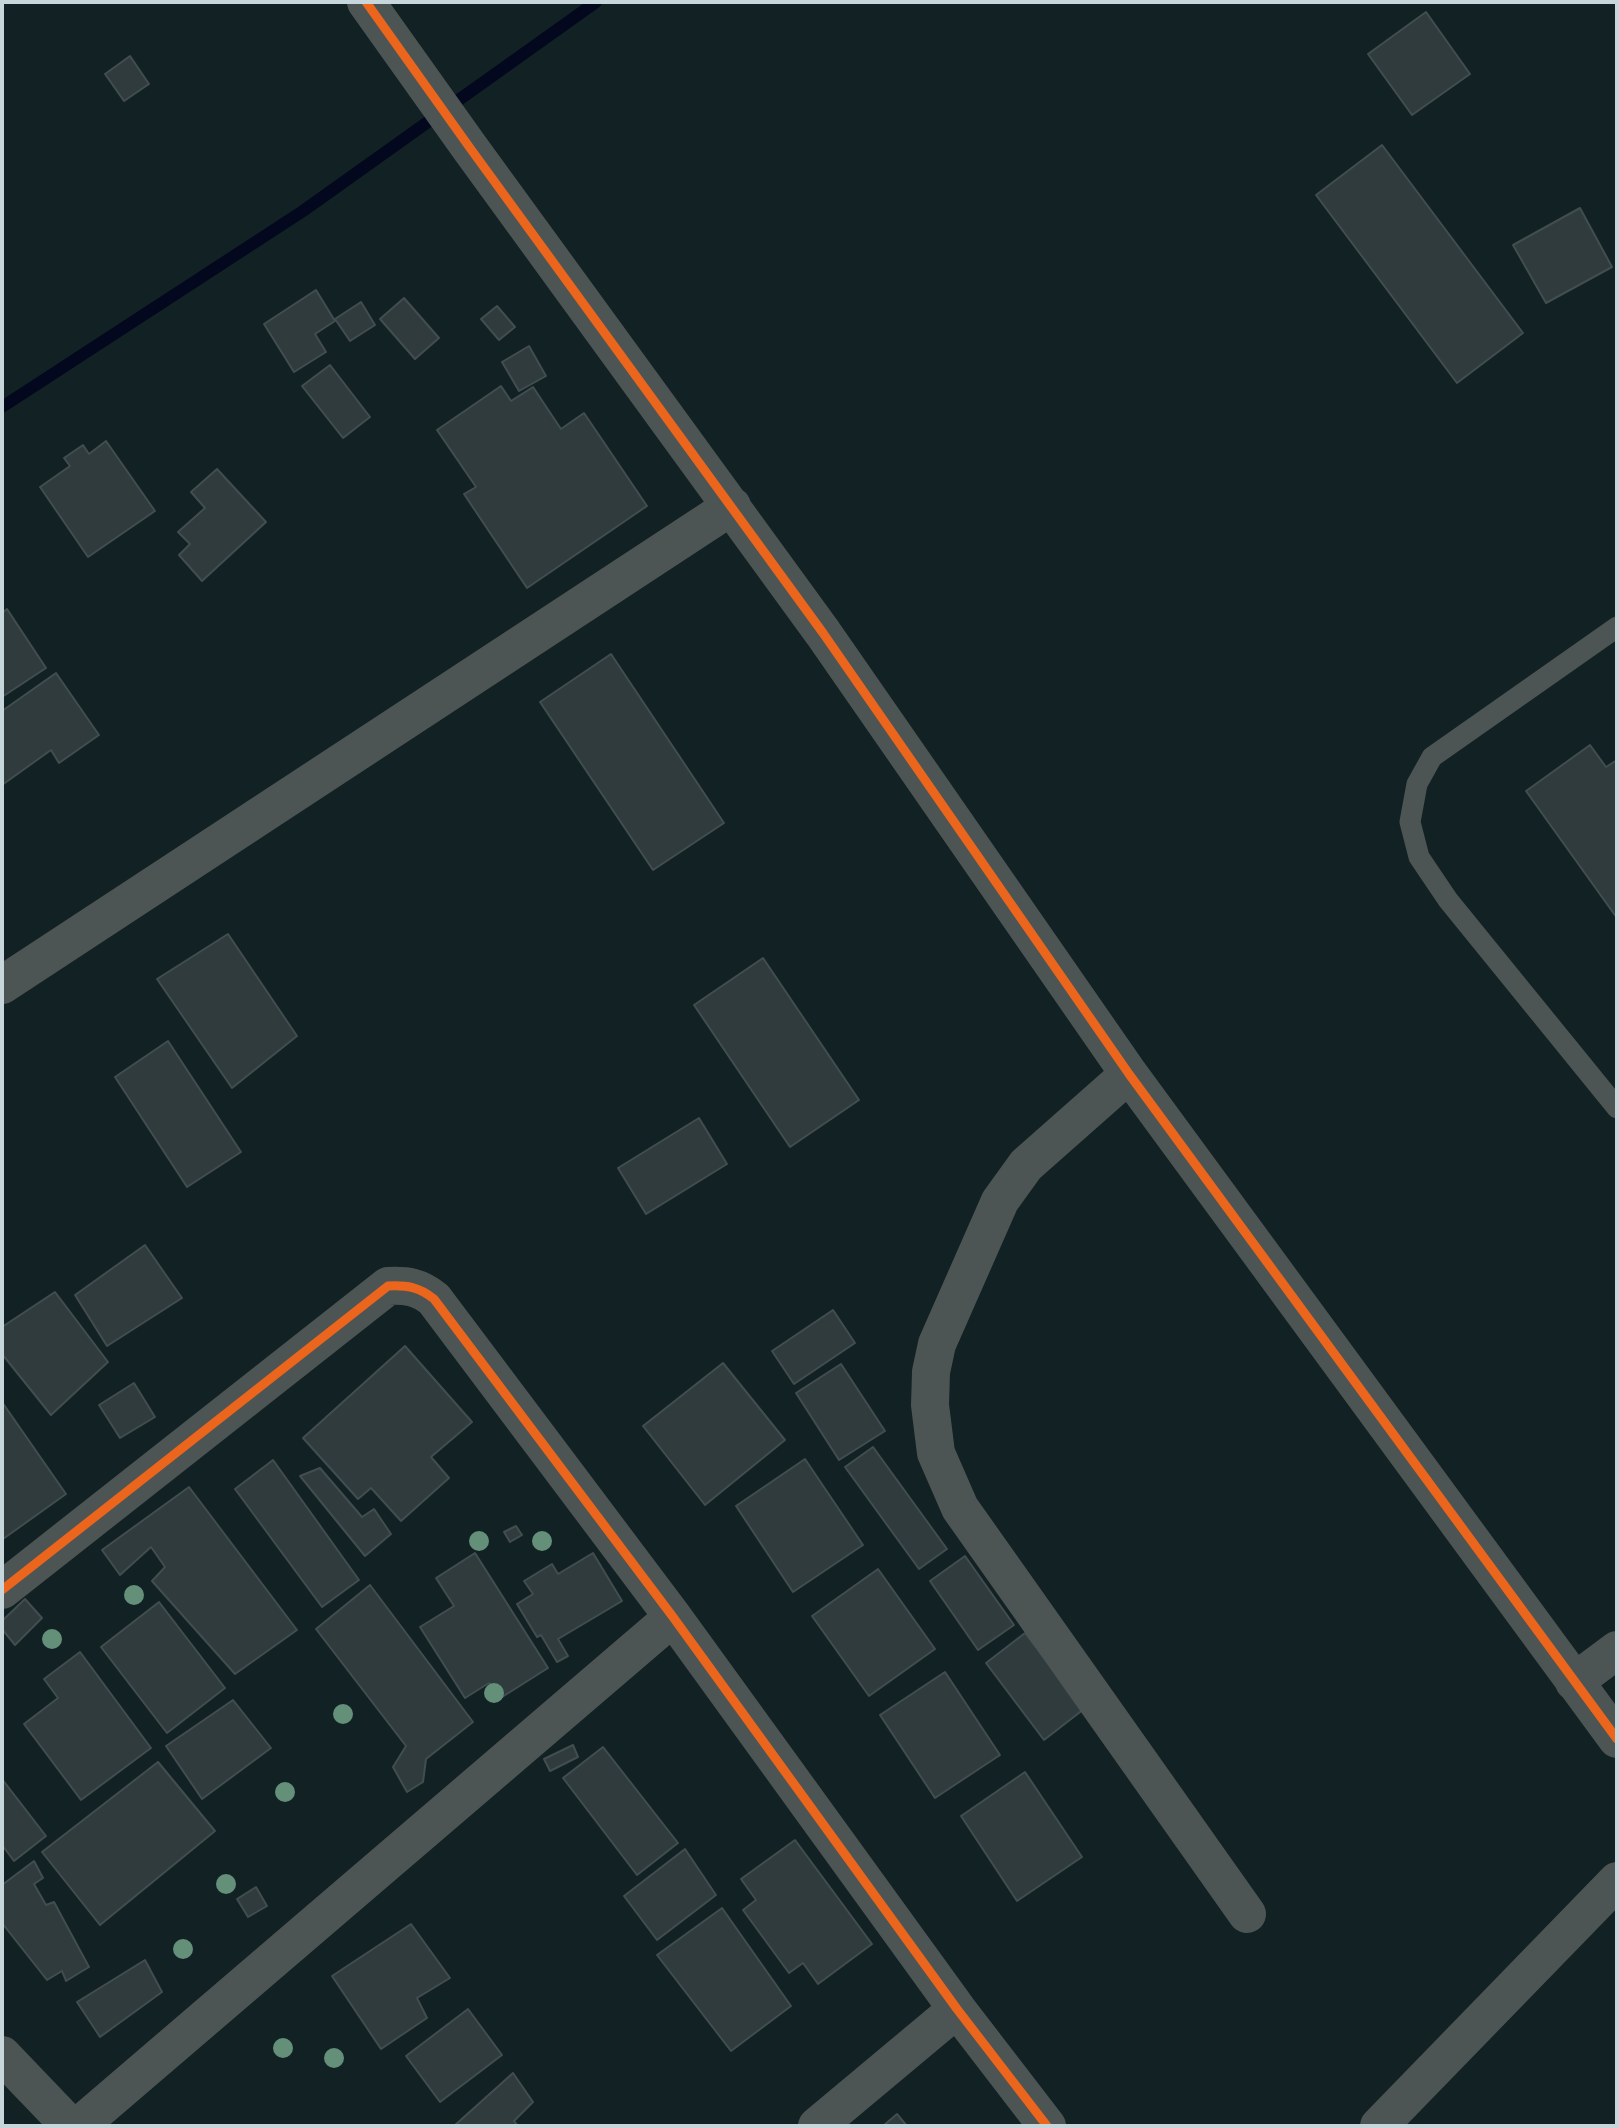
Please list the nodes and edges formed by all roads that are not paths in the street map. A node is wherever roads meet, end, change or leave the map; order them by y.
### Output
1 (366, 2) edge
2 (732, 506) junction
3 (1617, 627) edge
4 (2, 985) edge
5 (1129, 1074) junction
6 (1617, 1108) edge
7 (2, 1590) edge
8 (673, 1617) junction
9 (1617, 1650) edge
10 (1574, 1682) junction
11 (1617, 1739) edge
12 (1617, 1881) edge
13 (1247, 1914) dead end
14 (957, 2009) junction
15 (2, 2055) edge
16 (70, 2126) edge
17 (79, 2126) edge
18 (817, 2126) edge
19 (1046, 2126) edge
20 (1379, 2126) edge

1 - 2 street
2 - 4 street
2 - 5 street
3 - 6 lane
5 - 10 street
5 - 13 street
7 - 8 street
8 - 14 street
8 - 17 street
9 - 10 street
10 - 11 street
12 - 20 street
14 - 18 street
14 - 19 street
15 - 16 street

